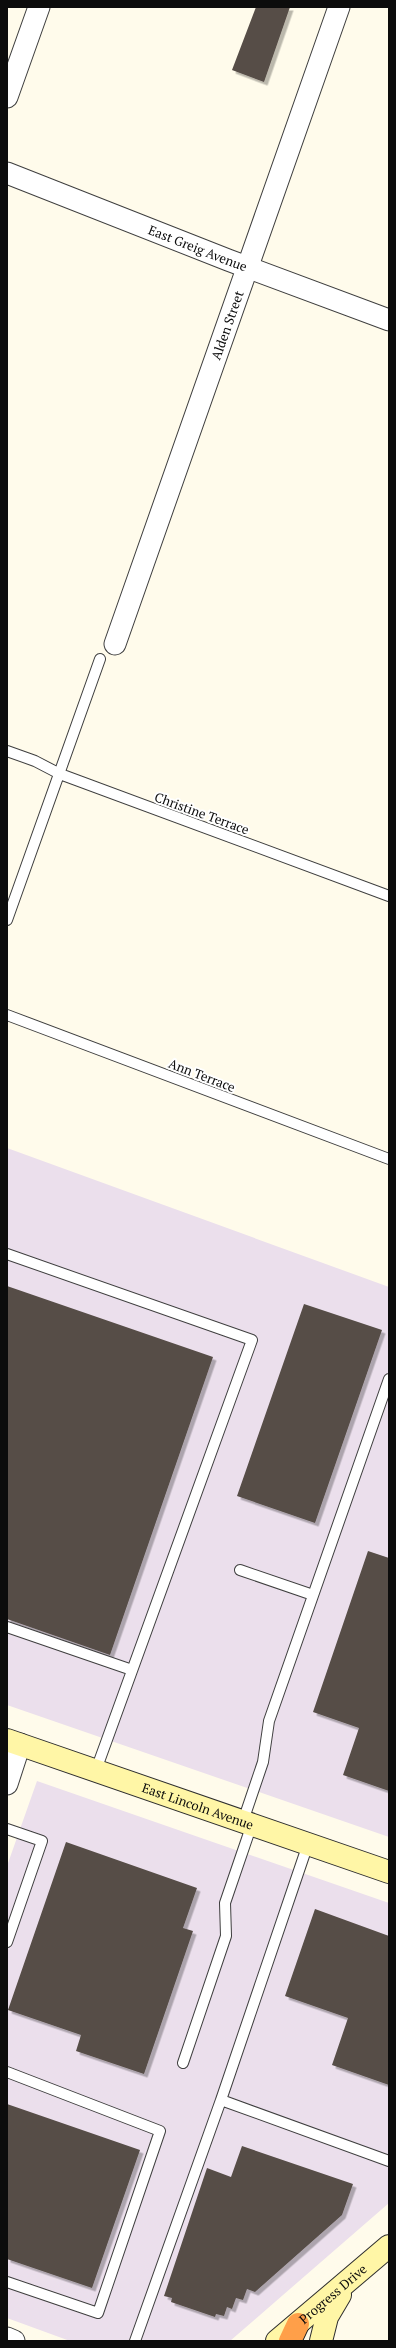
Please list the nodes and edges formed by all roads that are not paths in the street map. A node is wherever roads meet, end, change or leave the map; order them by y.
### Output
1 (39, 7) edge
2 (339, 7) edge
3 (7, 97) edge
4 (7, 173) edge
5 (249, 268) junction
6 (389, 320) edge
7 (115, 644) dead end
8 (100, 659) dead end
9 (7, 751) edge
10 (60, 774) junction
11 (389, 896) edge
12 (7, 920) edge
13 (7, 1015) edge
14 (389, 1159) edge
15 (7, 1254) edge
16 (389, 1379) edge
17 (240, 1570) dead end
18 (313, 1595) junction
19 (7, 1627) edge
20 (132, 1670) junction
21 (14, 1742) edge
22 (96, 1770) junction
23 (7, 1784) edge
24 (248, 1822) junction
25 (7, 1829) edge
26 (308, 1844) junction
27 (389, 1872) edge
28 (7, 1942) edge
29 (183, 2063) dead end
30 (7, 2072) edge
31 (220, 2100) junction
32 (389, 2162) edge
33 (389, 2246) edge
34 (7, 2282) edge
35 (346, 2283) junction
36 (294, 2333) edge
37 (7, 2338) edge
38 (14, 2341) edge
39 (136, 2341) edge
40 (277, 2341) edge
41 (321, 2341) edge

1 - 3 street
2 - 5 street, Alden Street
4 - 5 street, East Greig Avenue
5 - 6 street, East Greig Avenue
5 - 7 street, Alden Street
8 - 10 lane
9 - 10 lane, Christine Terrace
10 - 11 lane, Christine Terrace
10 - 12 lane
13 - 14 lane, Ann Terrace
15 - 20 lane
16 - 18 lane
17 - 18 lane
18 - 24 lane
19 - 20 lane
20 - 22 lane
21 - 22 street, East Lincoln Avenue
21 - 23 street
22 - 24 street, East Lincoln Avenue
24 - 26 street, East Lincoln Avenue
24 - 29 lane
25 - 28 lane
26 - 27 street, East Lincoln Avenue
26 - 31 lane
30 - 34 lane
31 - 32 lane
31 - 39 lane
33 - 35 street, Progress Drive
35 - 36 street, Progress Drive
35 - 41 street
36 - 40 street, Progress Drive
37 - 38 street

